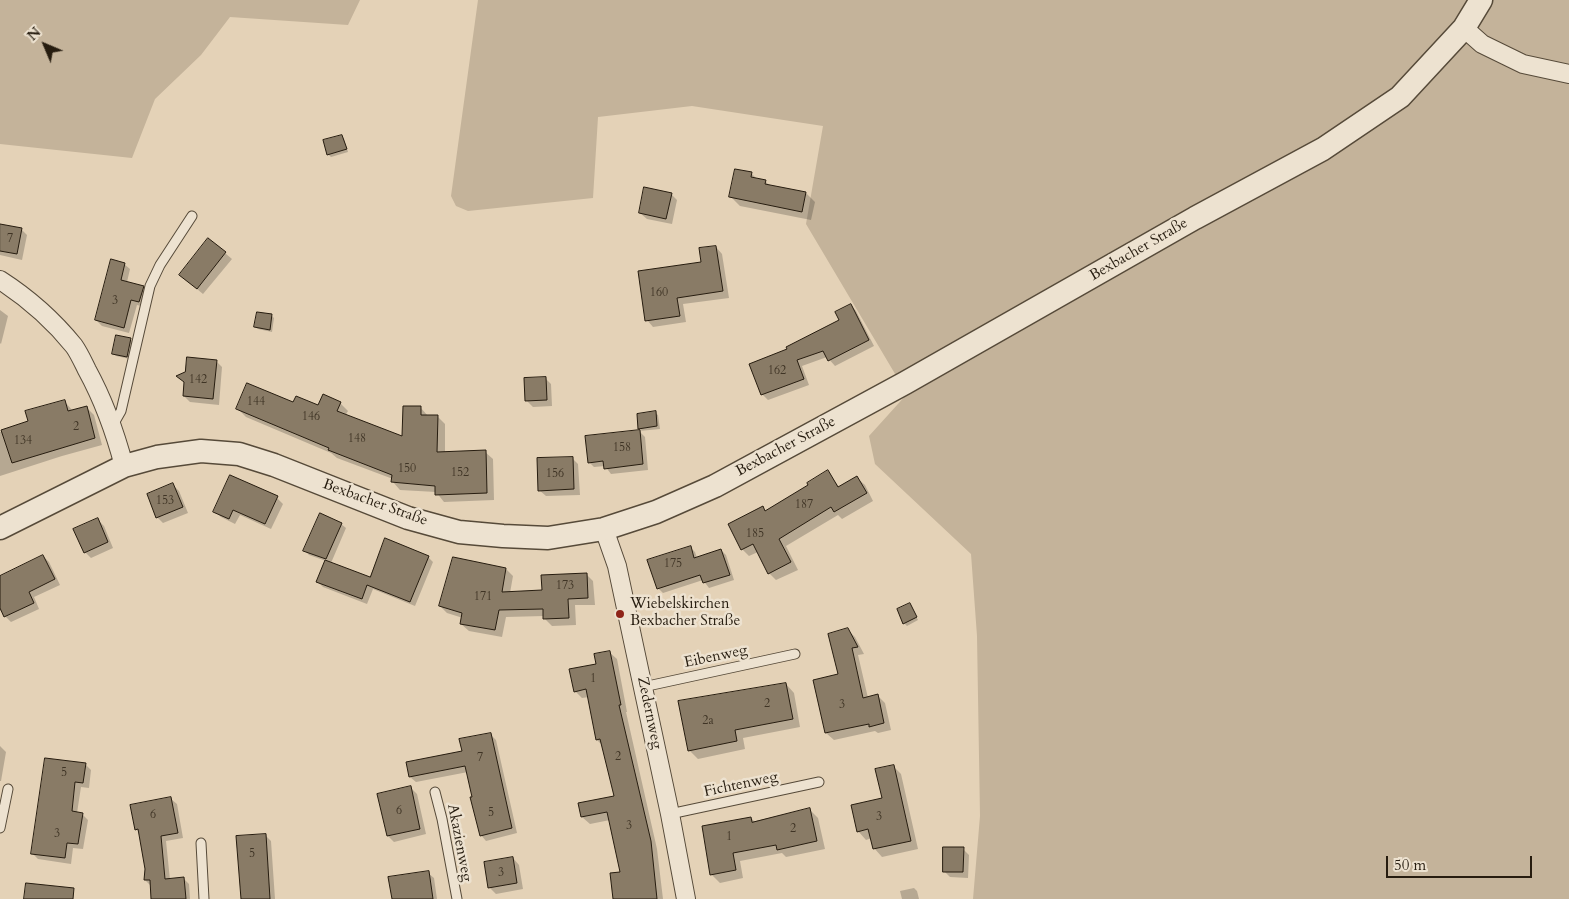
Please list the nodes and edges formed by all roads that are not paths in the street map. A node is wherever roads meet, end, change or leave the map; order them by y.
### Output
1 (1482, 0) edge
2 (1464, 28) junction
3 (1569, 74) edge
4 (192, 216) dead end
5 (0, 280) edge
6 (113, 426) junction
7 (124, 466) junction
8 (0, 528) edge
9 (604, 529) junction
10 (795, 654) dead end
11 (643, 687) junction
12 (819, 782) dead end
13 (8, 789) dead end
14 (435, 792) dead end
15 (670, 814) junction
16 (0, 828) edge
17 (201, 843) dead end
18 (204, 899) edge
19 (456, 899) edge
20 (686, 899) edge

1 - 2 street, Bexbacher Straße
2 - 3 street
2 - 9 street, Bexbacher Straße
4 - 6 lane
5 - 6 street
6 - 7 street
7 - 8 street, Bexbacher Straße
7 - 9 street, Bexbacher Straße
9 - 11 street, Zedernweg
10 - 11 lane, Eibenweg
11 - 15 street, Zedernweg
12 - 15 lane, Fichtenweg
13 - 16 lane
14 - 19 lane, Akazienweg
15 - 20 street, Zedernweg
17 - 18 lane

